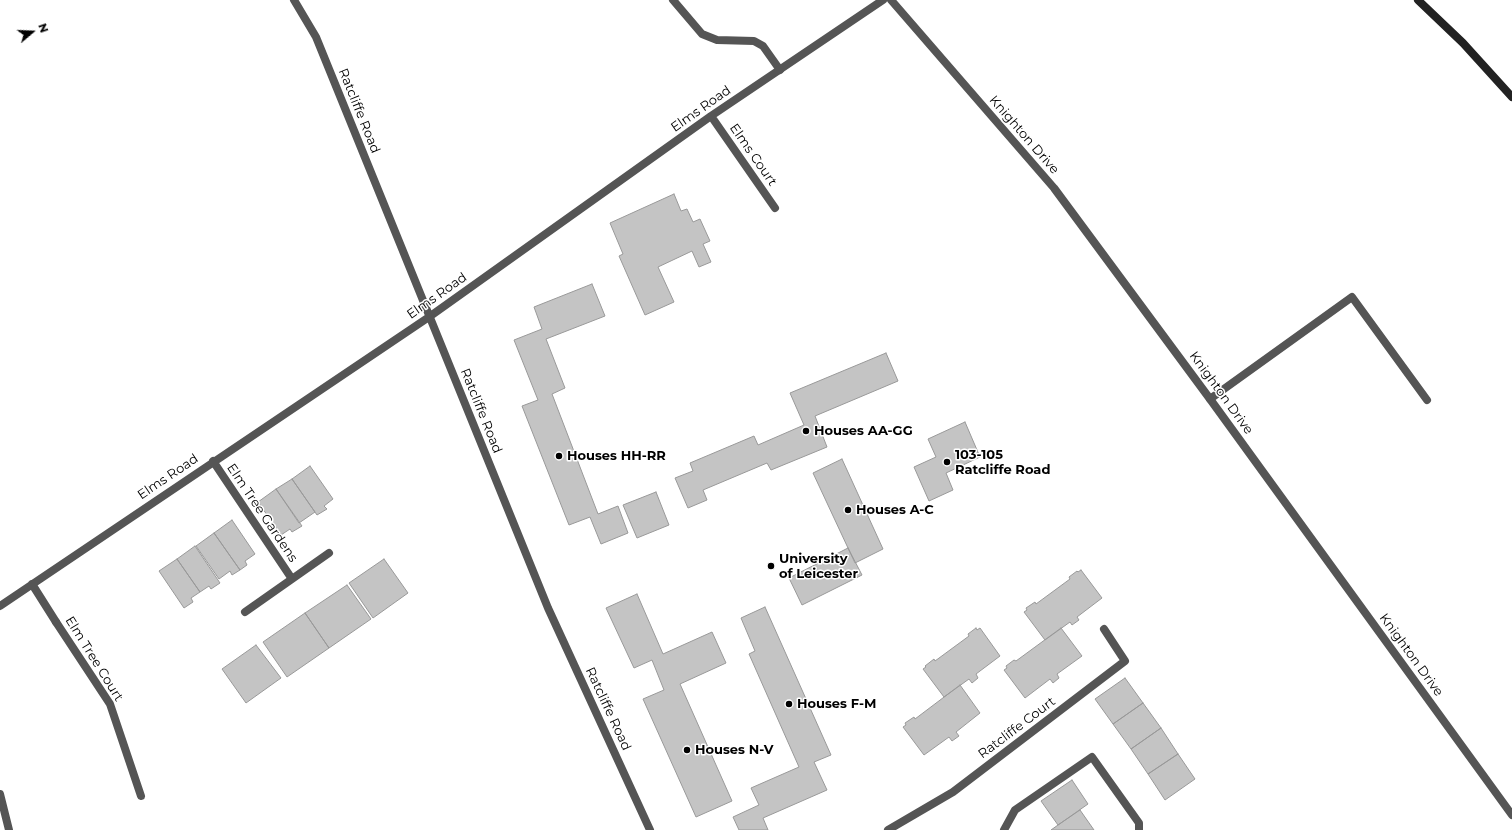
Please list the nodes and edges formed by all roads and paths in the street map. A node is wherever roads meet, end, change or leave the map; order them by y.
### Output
1 (294, 0) edge
2 (673, 0) edge
3 (883, 0) edge
4 (891, 0) edge
5 (1418, 0) edge
6 (780, 70) junction
7 (1512, 97) edge
8 (711, 116) junction
9 (775, 208) dead end
10 (429, 317) junction
11 (1210, 399) junction
12 (1427, 400) dead end
13 (213, 461) junction
14 (329, 553) dead end
15 (292, 579) junction
16 (32, 584) junction
17 (0, 606) edge
18 (245, 612) dead end
19 (1104, 628) dead end
20 (0, 794) edge
21 (141, 796) dead end
22 (1512, 815) edge
23 (9, 830) edge
24 (650, 830) edge
25 (888, 830) edge
26 (1004, 830) edge
27 (1139, 830) edge

1 - 10 street, Ratcliffe Road
2 - 6 street
3 - 6 street, Elms Road
4 - 11 street, Knighton Drive
5 - 7 street
6 - 8 street, Elms Road
8 - 9 street, Elms Court
8 - 10 street, Elms Road
10 - 13 street, Elms Road
10 - 24 street, Ratcliffe Road
11 - 12 street
11 - 22 street, Knighton Drive
13 - 15 street, Elm Tree Gardens
13 - 16 street, Elms Road
14 - 15 street, Elm Tree Gardens
15 - 18 street, Elm Tree Gardens
16 - 17 street, Elms Road
16 - 21 street, Elm Tree Court
19 - 25 street, Ratcliffe Court
20 - 23 street
26 - 27 street

